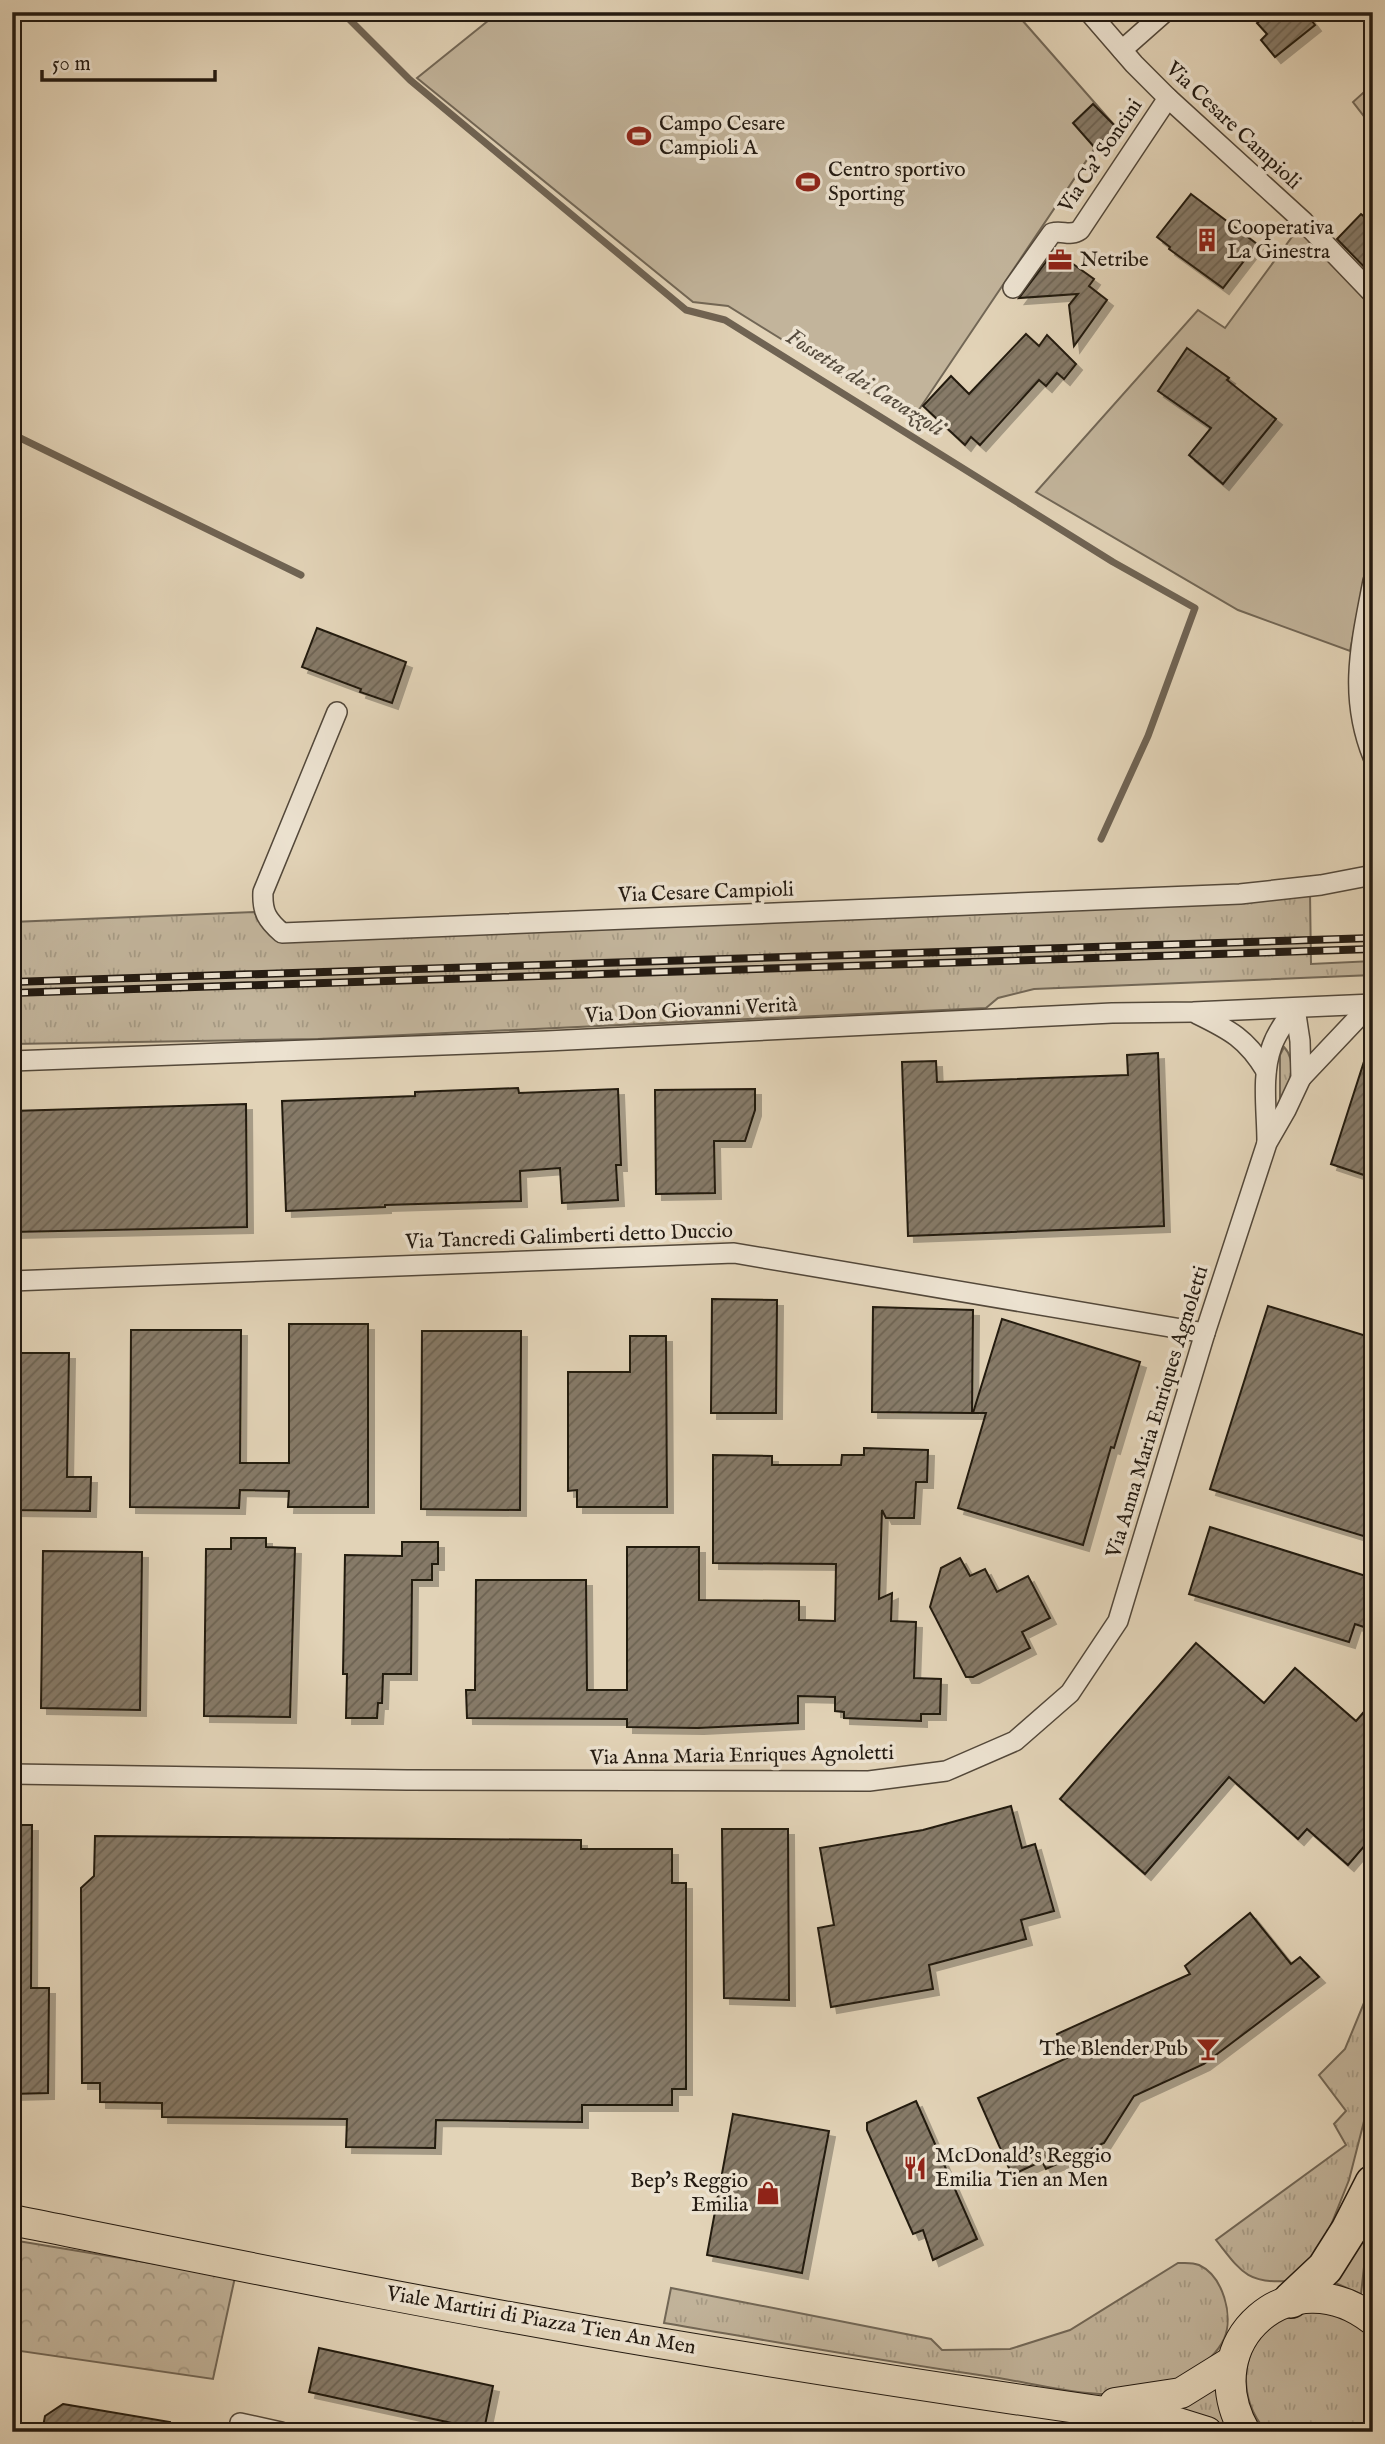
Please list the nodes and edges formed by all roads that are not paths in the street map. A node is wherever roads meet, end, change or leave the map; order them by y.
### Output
1 (1089, 12) edge
2 (1165, 12) edge
3 (1122, 50) junction
4 (1167, 98) junction
5 (1013, 288) dead end
6 (1373, 293) edge
7 (1373, 581) edge
8 (337, 712) dead end
9 (1373, 757) edge
10 (1373, 875) edge
11 (1372, 1004) edge
12 (1295, 1008) junction
13 (1192, 1012) junction
14 (12, 1061) edge
15 (1266, 1072) junction
16 (1301, 1078) junction
17 (1267, 1143) junction
18 (12, 1281) edge
19 (1205, 1332) junction
20 (12, 1774) edge
21 (1373, 2183) edge
22 (12, 2220) edge
23 (1291, 2300) junction
24 (1373, 2320) edge
25 (1231, 2362) junction
26 (1073, 2408) junction
27 (238, 2432) edge
28 (281, 2432) edge
29 (1208, 2432) edge
30 (1245, 2432) edge

1 - 3 street, Via Cesare Campioli
2 - 3 street
3 - 4 street, Via Cesare Campioli
4 - 5 street, Via Ca' Soncini
4 - 6 street, Via Cesare Campioli
7 - 9 street
8 - 10 street, Via Cesare Campioli
11 - 12 street, Via Don Giovanni Verità
11 - 16 street, Via Anna Maria Enriques Agnoletti
12 - 13 street, Via Don Giovanni Verità
12 - 15 street, Via Anna Maria Enriques Agnoletti
12 - 16 street, Via Anna Maria Enriques Agnoletti
13 - 14 street, Via Don Giovanni Verità
13 - 15 street
15 - 17 street, Via Anna Maria Enriques Agnoletti
16 - 17 street, Via Anna Maria Enriques Agnoletti
17 - 19 street, Via Anna Maria Enriques Agnoletti
18 - 19 street, Via Tancredi Galimberti detto Duccio
19 - 20 street, Via Anna Maria Enriques Agnoletti
21 - 23 highway
22 - 26 main road, Viale Martiri di Piazza Tien An Men
23 - 24 main road
23 - 25 main road
25 - 26 main road, Viale Martiri di Piazza Tien An Men
25 - 30 main road
26 - 29 main road, Viale Martiri di Piazza Tien An Men
27 - 28 street

